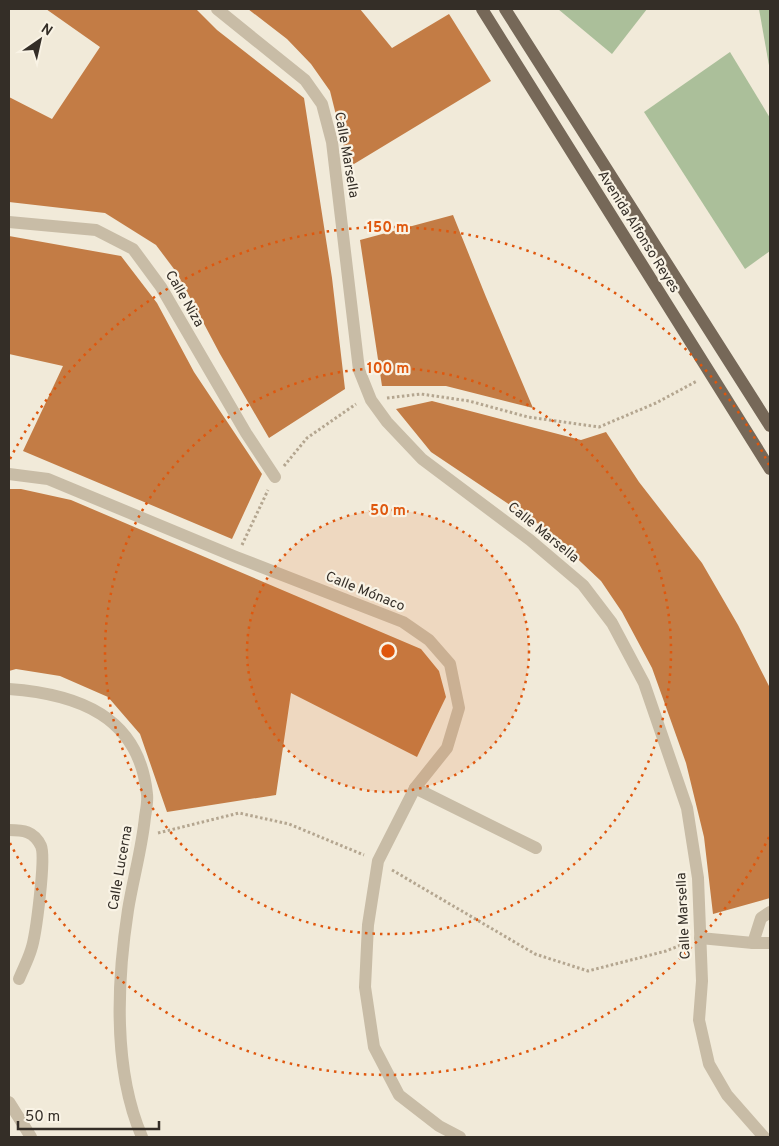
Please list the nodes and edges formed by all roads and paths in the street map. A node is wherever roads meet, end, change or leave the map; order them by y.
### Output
1 (217, 9) edge
2 (482, 9) edge
3 (505, 9) edge
4 (9, 222) edge
5 (710, 375) junction
6 (371, 400) junction
7 (770, 426) edge
8 (770, 470) edge
9 (9, 474) edge
10 (275, 477) junction
11 (236, 557) junction
12 (9, 689) edge
13 (416, 788) junction
14 (9, 830) edge
15 (143, 837) junction
16 (536, 848) dead end
17 (378, 861) junction
18 (770, 912) edge
19 (700, 938) junction
20 (753, 943) junction
21 (770, 943) edge
22 (19, 979) dead end
23 (10, 1107) edge
24 (31, 1137) edge
25 (142, 1137) edge
26 (460, 1137) edge
27 (764, 1137) edge

1 - 6 street, Calle Marsella
2 - 5 main road, Avenida Alfonso Reyes
3 - 7 main road, Avenida Alfonso Reyes
4 - 10 street, Calle Niza
5 - 6 path
5 - 8 main road, Avenida Alfonso Reyes
6 - 10 path
6 - 19 street, Calle Marsella
9 - 11 street, Calle Mónaco
10 - 11 path
11 - 13 street, Calle Mónaco
12 - 15 street, Calle Lucerna
13 - 16 street
13 - 17 street, Calle Mónaco
14 - 22 street
15 - 17 path
15 - 25 street, Calle Lucerna
17 - 19 path
17 - 26 street, Calle Mónaco
18 - 20 street
19 - 20 street
19 - 27 street, Calle Marsella
20 - 21 street
23 - 24 street

